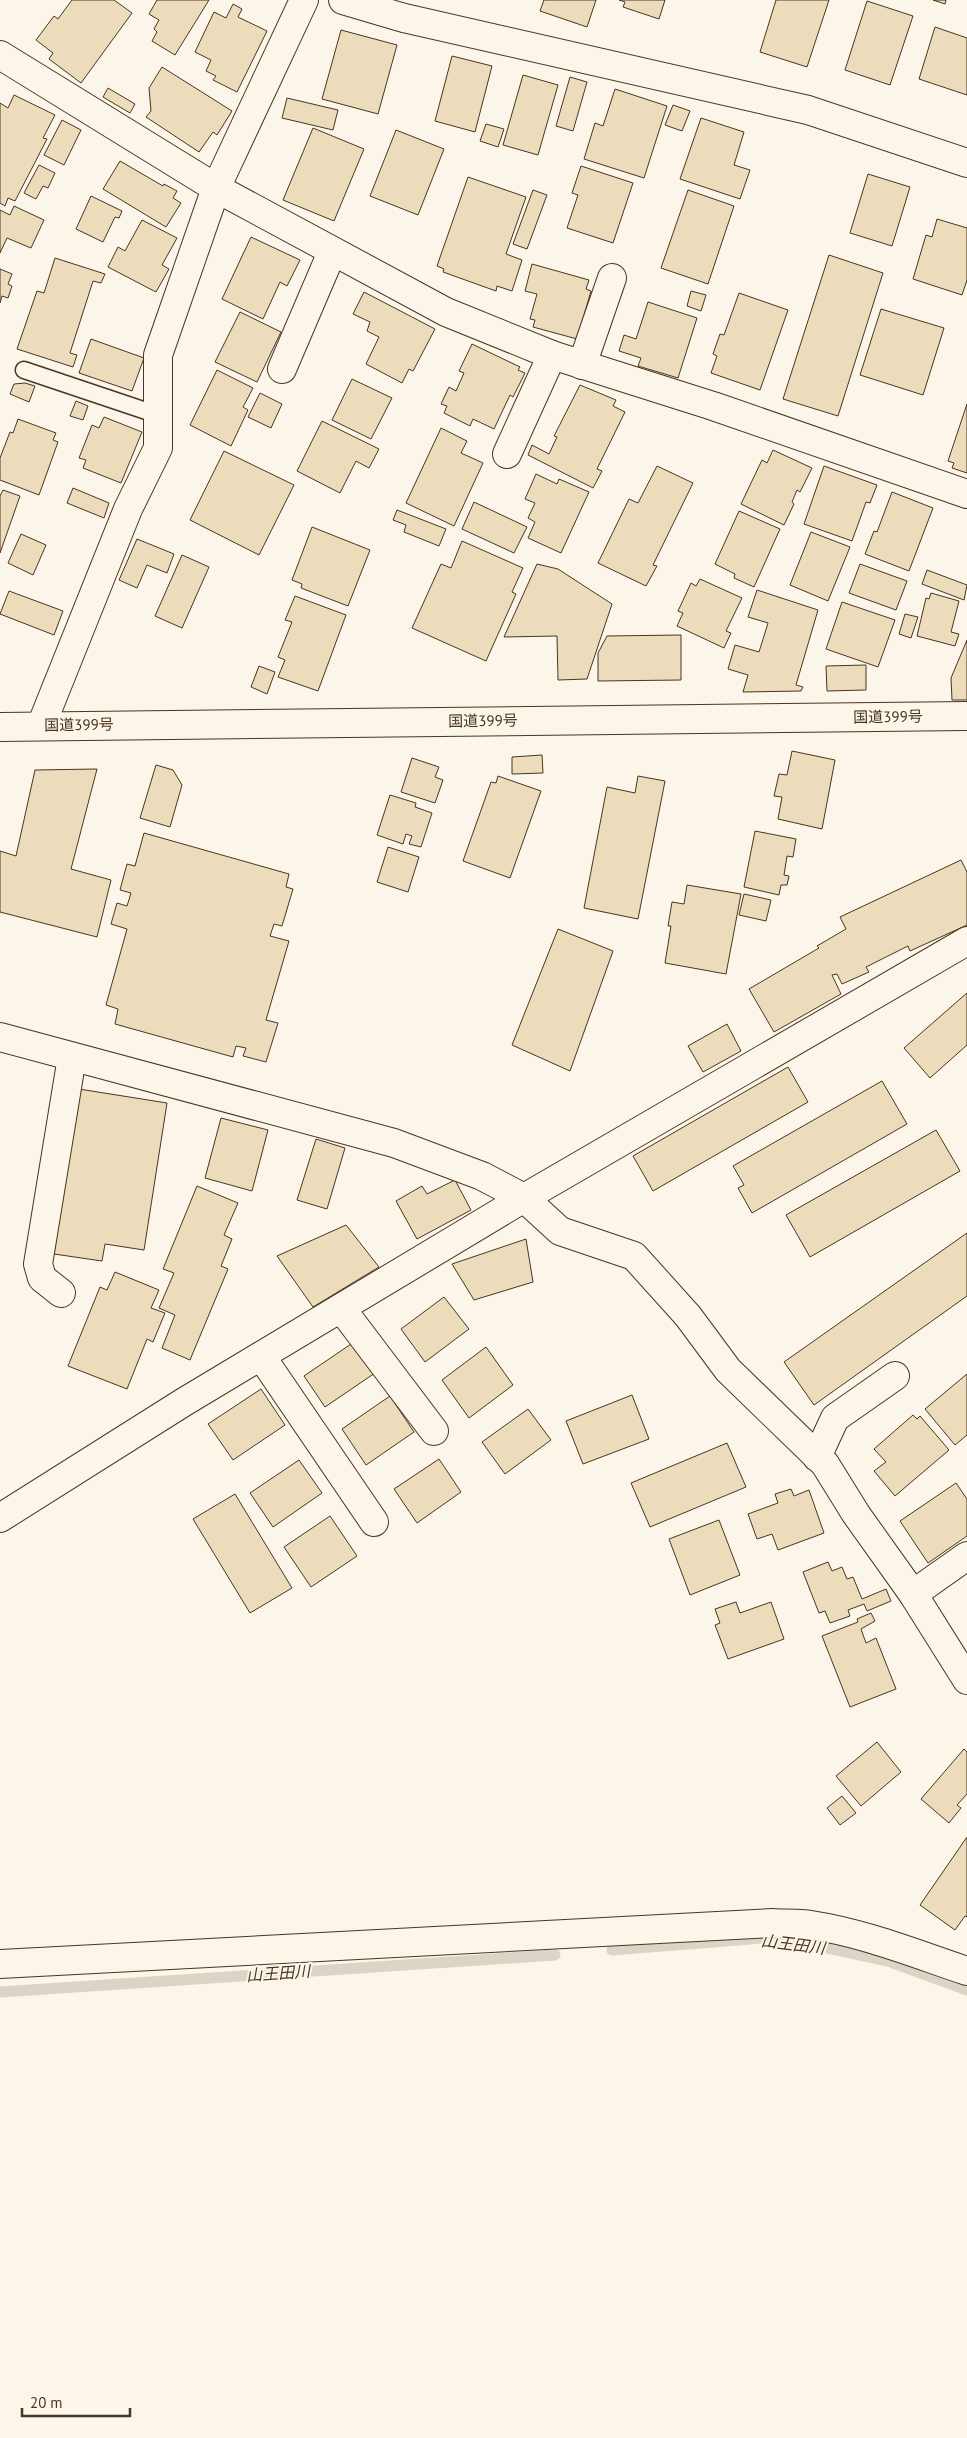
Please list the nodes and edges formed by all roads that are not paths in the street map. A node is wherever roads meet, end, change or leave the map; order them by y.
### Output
1 (304, 0) edge
2 (343, 0) edge
3 (0, 55) edge
4 (967, 163) edge
5 (216, 188) junction
6 (332, 252) junction
7 (612, 278) dead end
8 (552, 355) junction
9 (582, 365) junction
10 (282, 369) dead end
11 (24, 370) dead end
12 (158, 415) junction
13 (507, 454) dead end
14 (967, 494) edge
15 (967, 716) edge
16 (41, 726) junction
17 (0, 727) edge
18 (967, 941) edge
19 (0, 1037) edge
20 (72, 1056) junction
21 (524, 1198) junction
22 (62, 1293) dead end
23 (341, 1308) junction
24 (261, 1356) junction
25 (895, 1376) dead end
26 (434, 1432) dead end
27 (817, 1457) junction
28 (0, 1518) edge
29 (374, 1522) dead end
30 (967, 1556) edge
31 (913, 1594) junction
32 (967, 1680) edge
33 (0, 1964) edge
34 (967, 1971) edge

1 - 5 main road
2 - 4 main road
3 - 5 main road
5 - 6 main road
5 - 12 main road
6 - 8 main road
6 - 10 main road
7 - 9 main road
8 - 9 main road
8 - 13 main road
9 - 14 main road
11 - 12 lane
12 - 16 main road
15 - 16 main road, 国道399号
16 - 17 main road, 国道399号
18 - 21 main road
19 - 20 main road
20 - 21 main road
20 - 22 main road
21 - 23 main road
21 - 27 main road
23 - 24 main road
23 - 26 main road
24 - 28 main road
24 - 29 main road
25 - 27 main road
27 - 31 main road
30 - 31 main road
31 - 32 main road
33 - 34 main road

